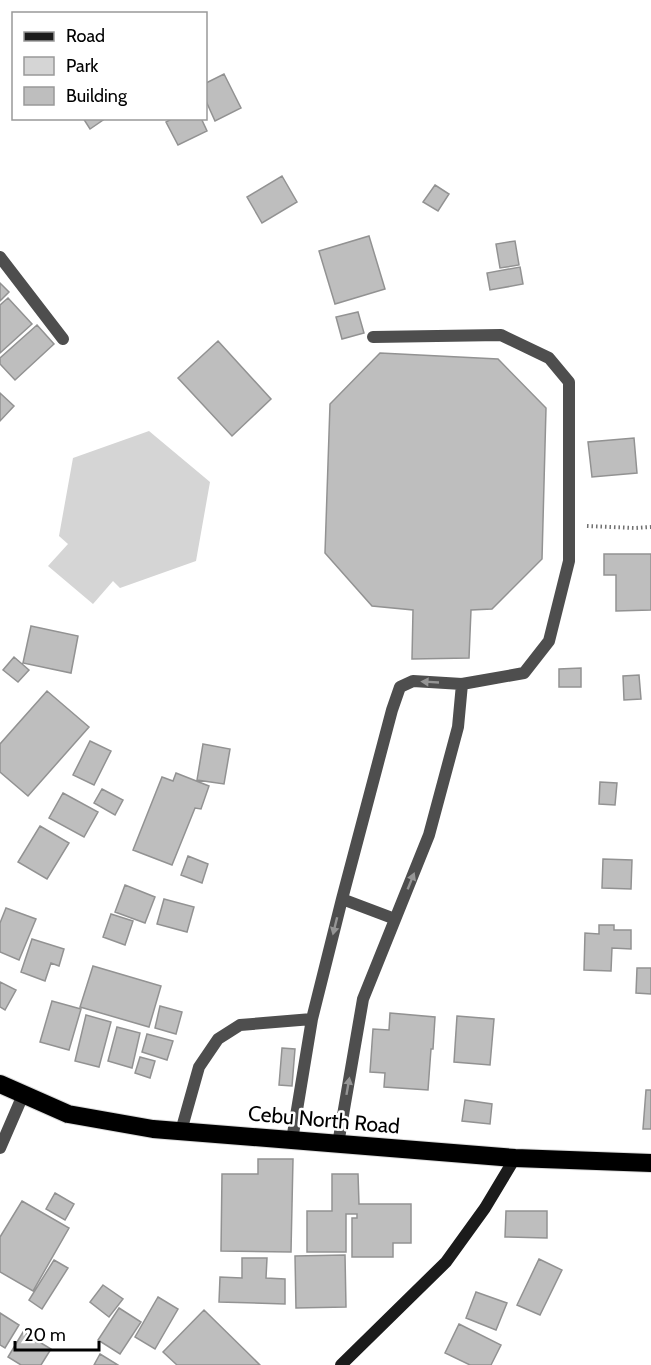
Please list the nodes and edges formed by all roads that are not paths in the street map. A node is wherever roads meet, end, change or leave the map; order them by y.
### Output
1 (0, 256) edge
2 (373, 337) dead end
3 (63, 339) dead end
4 (462, 684) junction
5 (342, 899) junction
6 (395, 919) junction
7 (312, 1019) junction
8 (0, 1084) edge
9 (22, 1095) junction
10 (181, 1131) junction
11 (292, 1140) junction
12 (338, 1144) junction
13 (0, 1148) edge
14 (515, 1158) junction
15 (651, 1163) edge
16 (341, 1365) edge

1 - 3 street
2 - 4 street
4 -> 5 street
6 -> 4 street
5 - 6 street
5 -> 7 street
12 -> 6 street
7 - 10 street
7 - 11 street
8 - 9 highway, Cebu North Road
9 - 10 highway, Cebu North Road
9 - 13 street
10 - 11 highway, Cebu North Road
11 - 12 highway, Cebu North Road
12 - 14 highway, Cebu North Road
14 - 15 highway, Cebu North Road
14 - 16 street

